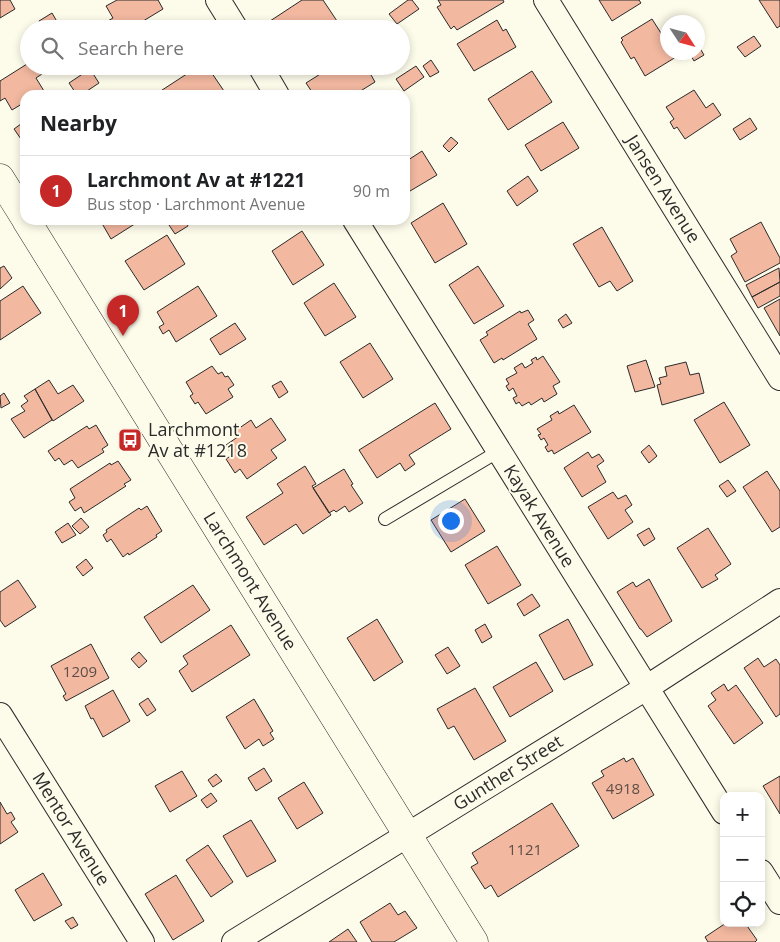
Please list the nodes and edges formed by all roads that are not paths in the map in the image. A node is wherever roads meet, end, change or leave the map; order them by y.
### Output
1 (218, 0) edge
2 (546, 0) edge
3 (230, 20) edge
4 (266, 75) edge
5 (275, 90) edge
6 (0, 178) edge
7 (20, 210) edge
8 (30, 225) edge
9 (358, 225) edge
10 (780, 378) edge
11 (499, 451) junction
12 (385, 519) dead end
13 (780, 601) edge
14 (646, 688) junction
15 (0, 715) edge
16 (720, 806) edge
17 (407, 835) junction
18 (765, 878) edge
19 (780, 902) edge
20 (142, 942) edge
21 (234, 942) edge
22 (474, 942) edge

1 - 3 street
2 - 10 street, Jansen Avenue
4 - 5 street
6 - 7 street, Larchmont Avenue
8 - 17 street, Larchmont Avenue
9 - 11 street, Kayak Avenue
11 - 12 lane
11 - 14 street, Kayak Avenue
13 - 14 street, Gunther Street
14 - 16 street, Kayak Avenue
14 - 17 street, Gunther Street
15 - 20 street, Mentor Avenue
17 - 21 street, Gunther Street
17 - 22 street, Larchmont Avenue
18 - 19 street

